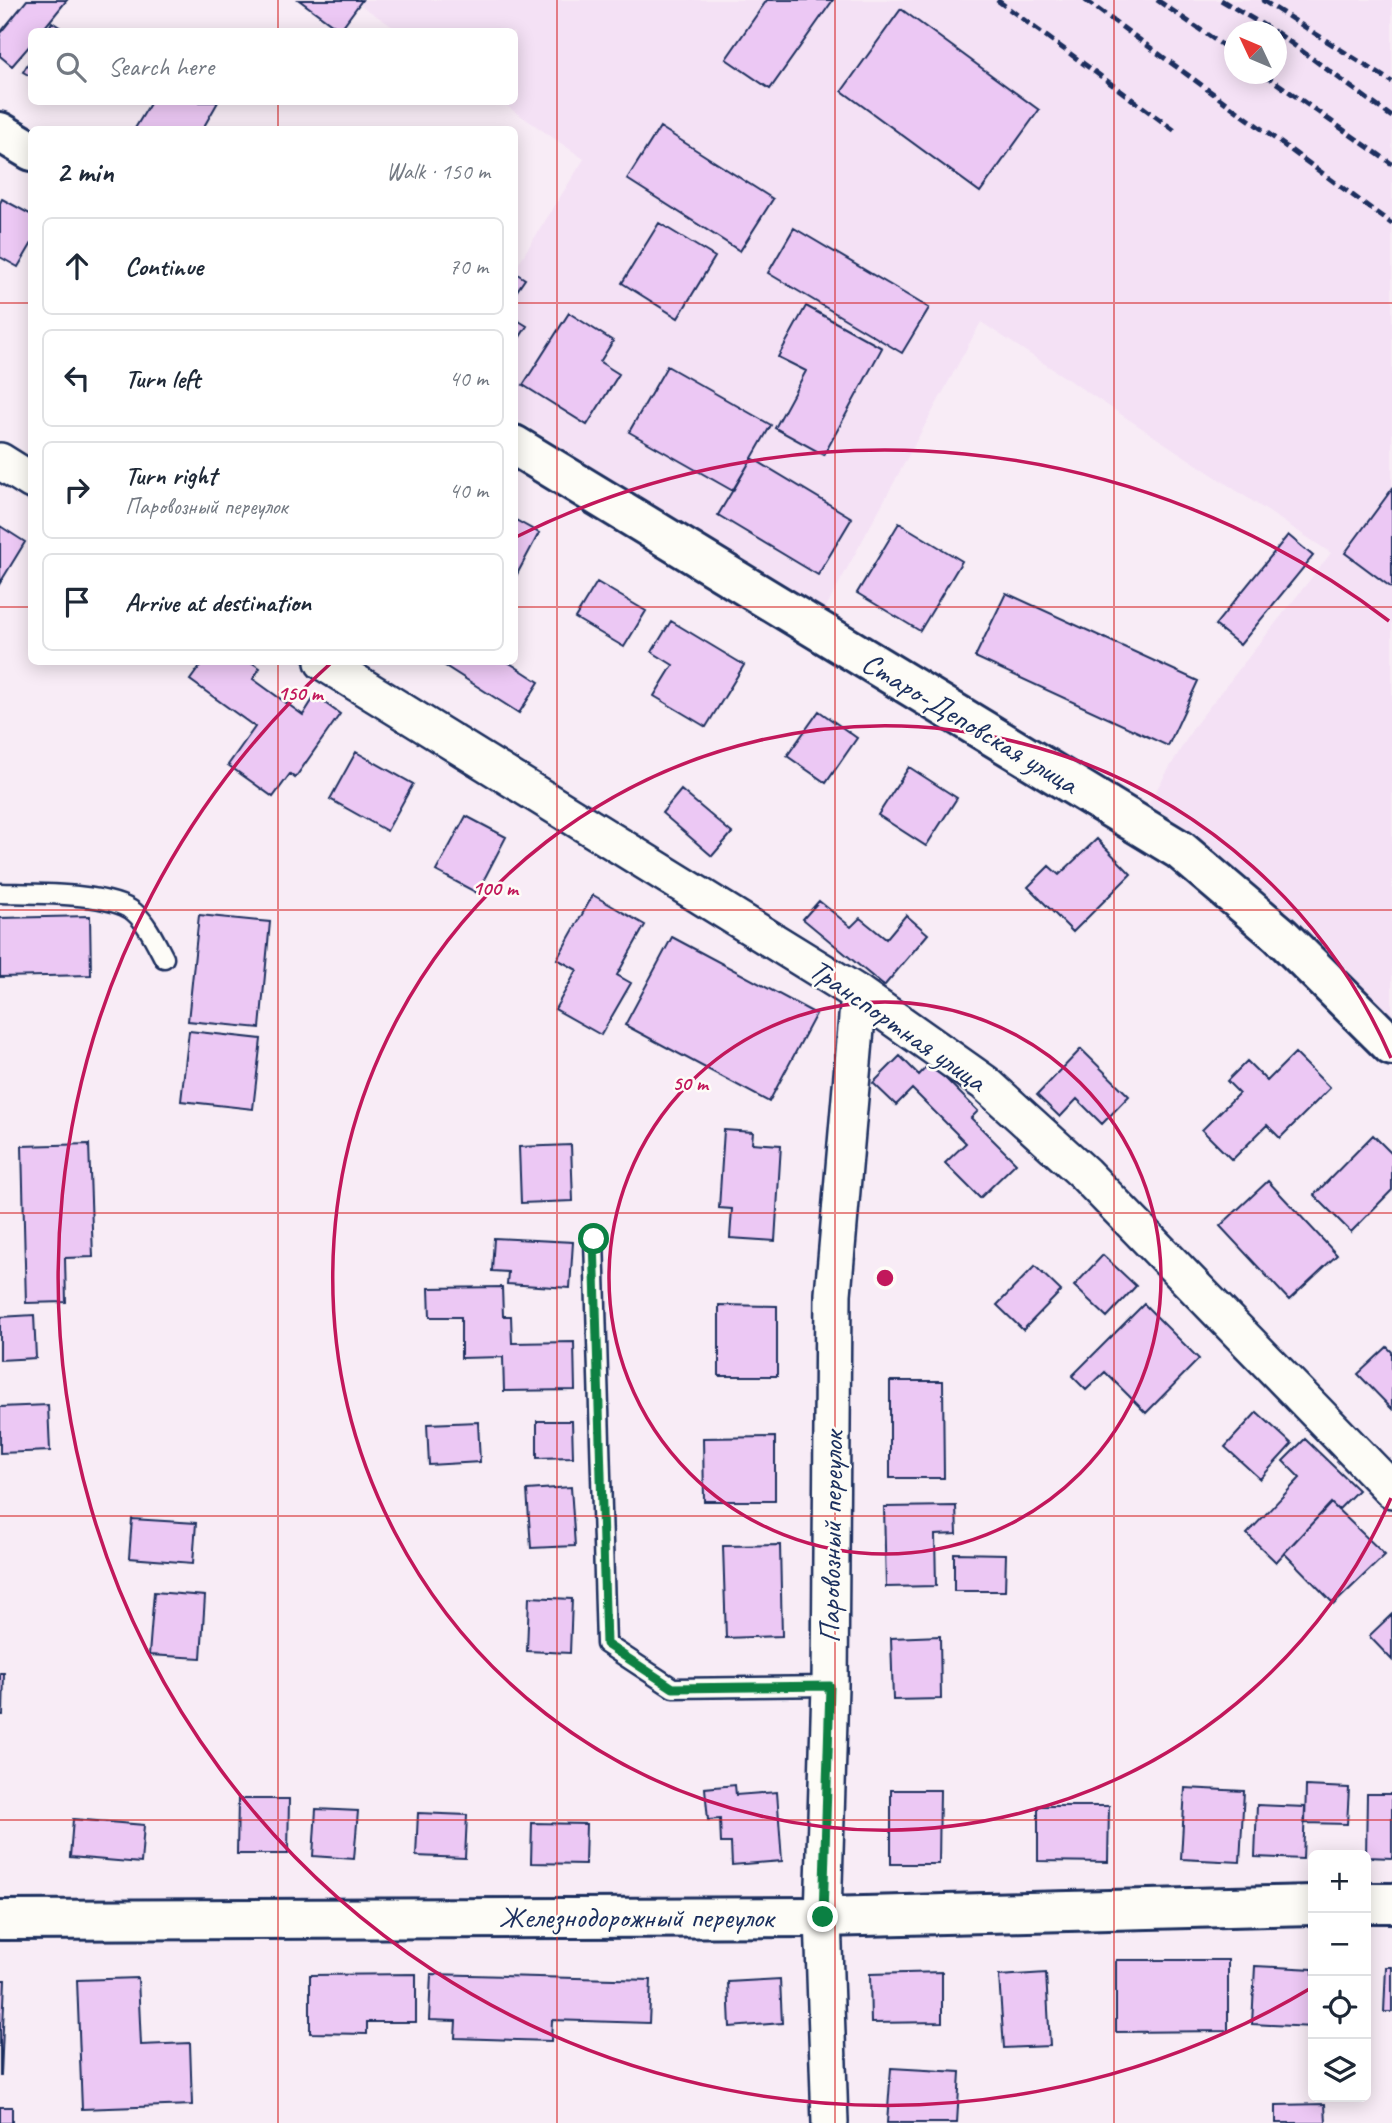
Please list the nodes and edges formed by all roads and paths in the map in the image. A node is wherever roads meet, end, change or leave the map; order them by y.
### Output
1 (0, 132) edge
2 (28, 149) edge
3 (518, 447) edge
4 (0, 461) edge
5 (28, 478) edge
6 (328, 665) edge
7 (0, 893) edge
8 (164, 958) dead end
9 (859, 994) junction
10 (1392, 1046) edge
11 (594, 1239) dead end
12 (1392, 1490) edge
13 (830, 1686) junction
14 (1371, 1903) edge
15 (1392, 1903) edge
16 (1308, 1905) edge
17 (823, 1917) junction
18 (0, 1920) edge
19 (831, 2123) edge

1 - 2 street
3 - 10 street, Старо-Деповская улица
4 - 5 street
6 - 9 street, Транспортная улица
7 - 8 lane
9 - 12 street, Транспортная улица
9 - 13 street, Паровозный переулок
11 - 13 lane
13 - 17 street, Паровозный переулок
14 - 15 street
16 - 17 street, Железнодорожный переулок
17 - 18 street, Железнодорожный переулок
17 - 19 street, Паровозный переулок

